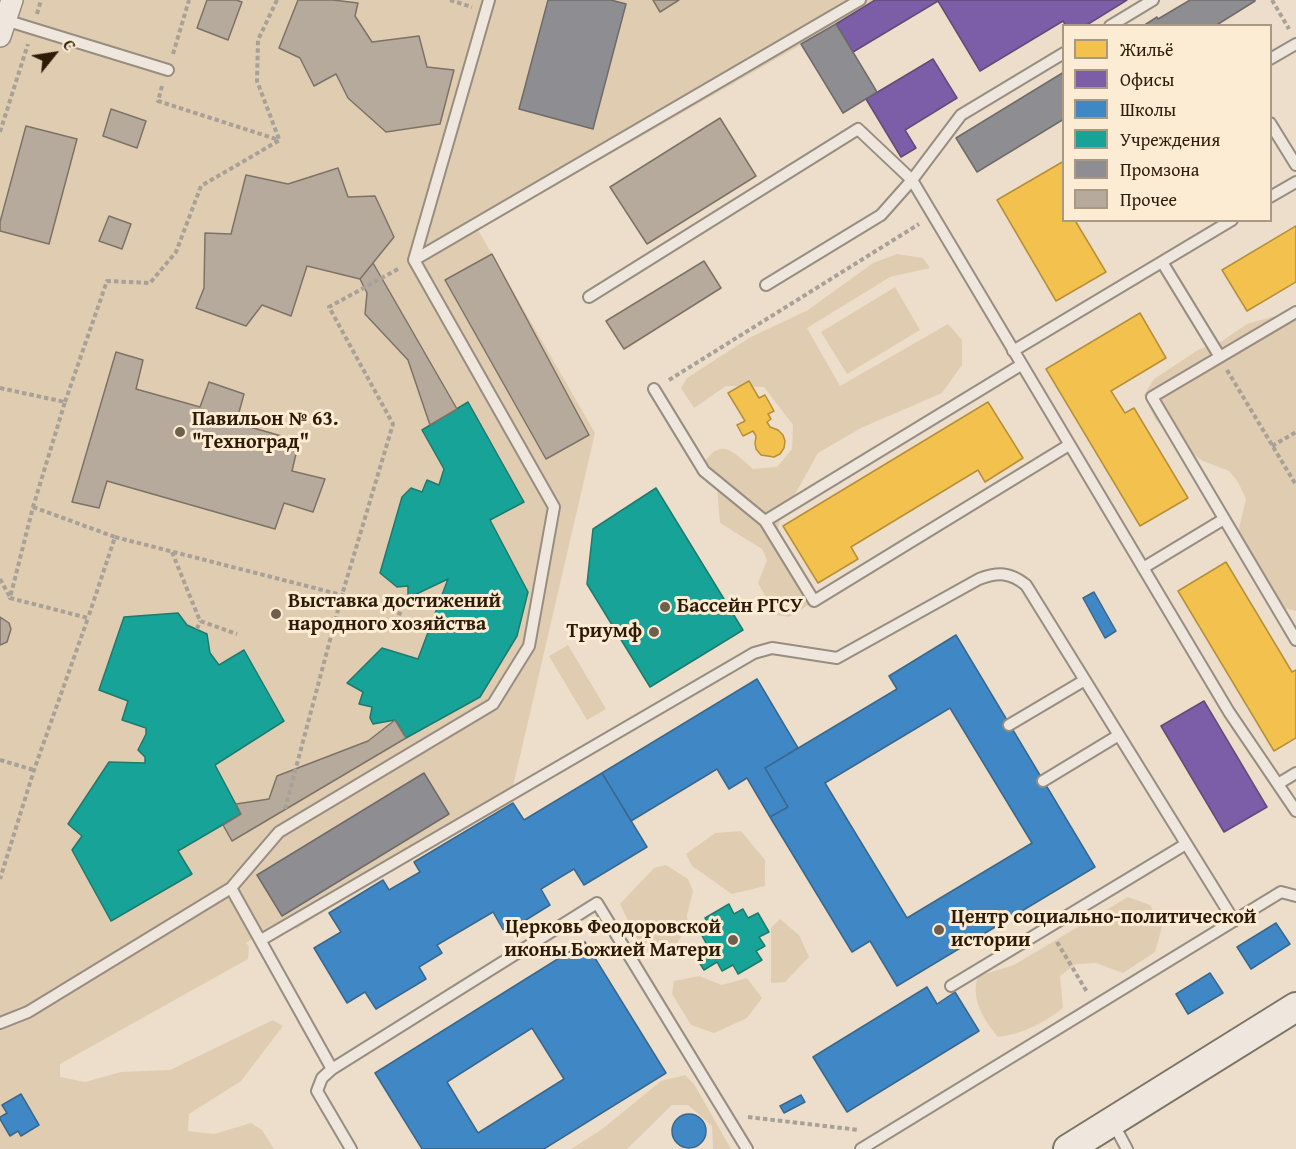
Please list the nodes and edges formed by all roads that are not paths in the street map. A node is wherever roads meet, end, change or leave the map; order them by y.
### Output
1 (12, 0) edge
2 (489, 0) edge
3 (860, 0) edge
4 (1153, 0) edge
5 (1113, 24) edge
6 (3, 28) edge
7 (1296, 44) edge
8 (1062, 54) edge
9 (1272, 58) edge
10 (168, 70) road end
11 (1272, 126) edge
12 (1296, 165) edge
13 (912, 180) junction
14 (1296, 182) edge
15 (1272, 196) edge
16 (1229, 222) edge
17 (414, 260) junction
18 (1162, 262) junction
19 (766, 285) dead end
20 (589, 297) dead end
21 (1296, 312) edge
22 (1012, 351) junction
23 (1220, 357) junction
24 (1021, 365) junction
25 (654, 389) road end
26 (1069, 445) junction
27 (1224, 519) junction
28 (765, 521) junction
29 (1143, 568) junction
30 (1296, 640) edge
31 (1085, 680) junction
32 (1009, 725) dead end
33 (1119, 735) junction
34 (1296, 773) edge
35 (1043, 781) dead end
36 (1278, 784) junction
37 (1296, 811) edge
38 (1186, 843) junction
39 (231, 888) junction
40 (1296, 896) edge
41 (1234, 921) junction
42 (261, 940) junction
43 (951, 986) dead end
44 (1296, 1007) edge
45 (0, 1023) edge
46 (332, 1068) junction
47 (1112, 1122) junction
48 (351, 1149) edge
49 (747, 1149) edge
50 (861, 1149) edge
51 (1068, 1149) edge
52 (1127, 1149) edge

1 - 6 street
2 - 17 lane
3 - 17 lane
4 - 5 lane
6 - 10 lane
7 - 9 lane
8 - 13 lane
11 - 12 lane
13 - 19 lane
13 - 20 lane
13 - 22 lane
14 - 15 lane
16 - 18 lane
17 - 39 lane
18 - 22 lane
18 - 23 lane
21 - 23 lane
22 - 24 lane
23 - 27 lane
24 - 26 lane
24 - 28 lane
25 - 28 lane
26 - 28 lane
26 - 29 lane
27 - 29 lane
27 - 30 lane
29 - 36 lane
31 - 32 lane
31 - 33 lane
31 - 42 lane
33 - 35 lane
33 - 38 lane
34 - 36 lane
36 - 37 lane
38 - 41 lane
38 - 43 lane
39 - 42 lane
39 - 45 lane
40 - 41 lane
41 - 50 lane
42 - 46 lane
44 - 47 main road
46 - 48 lane
46 - 49 lane
47 - 51 main road
47 - 52 lane

